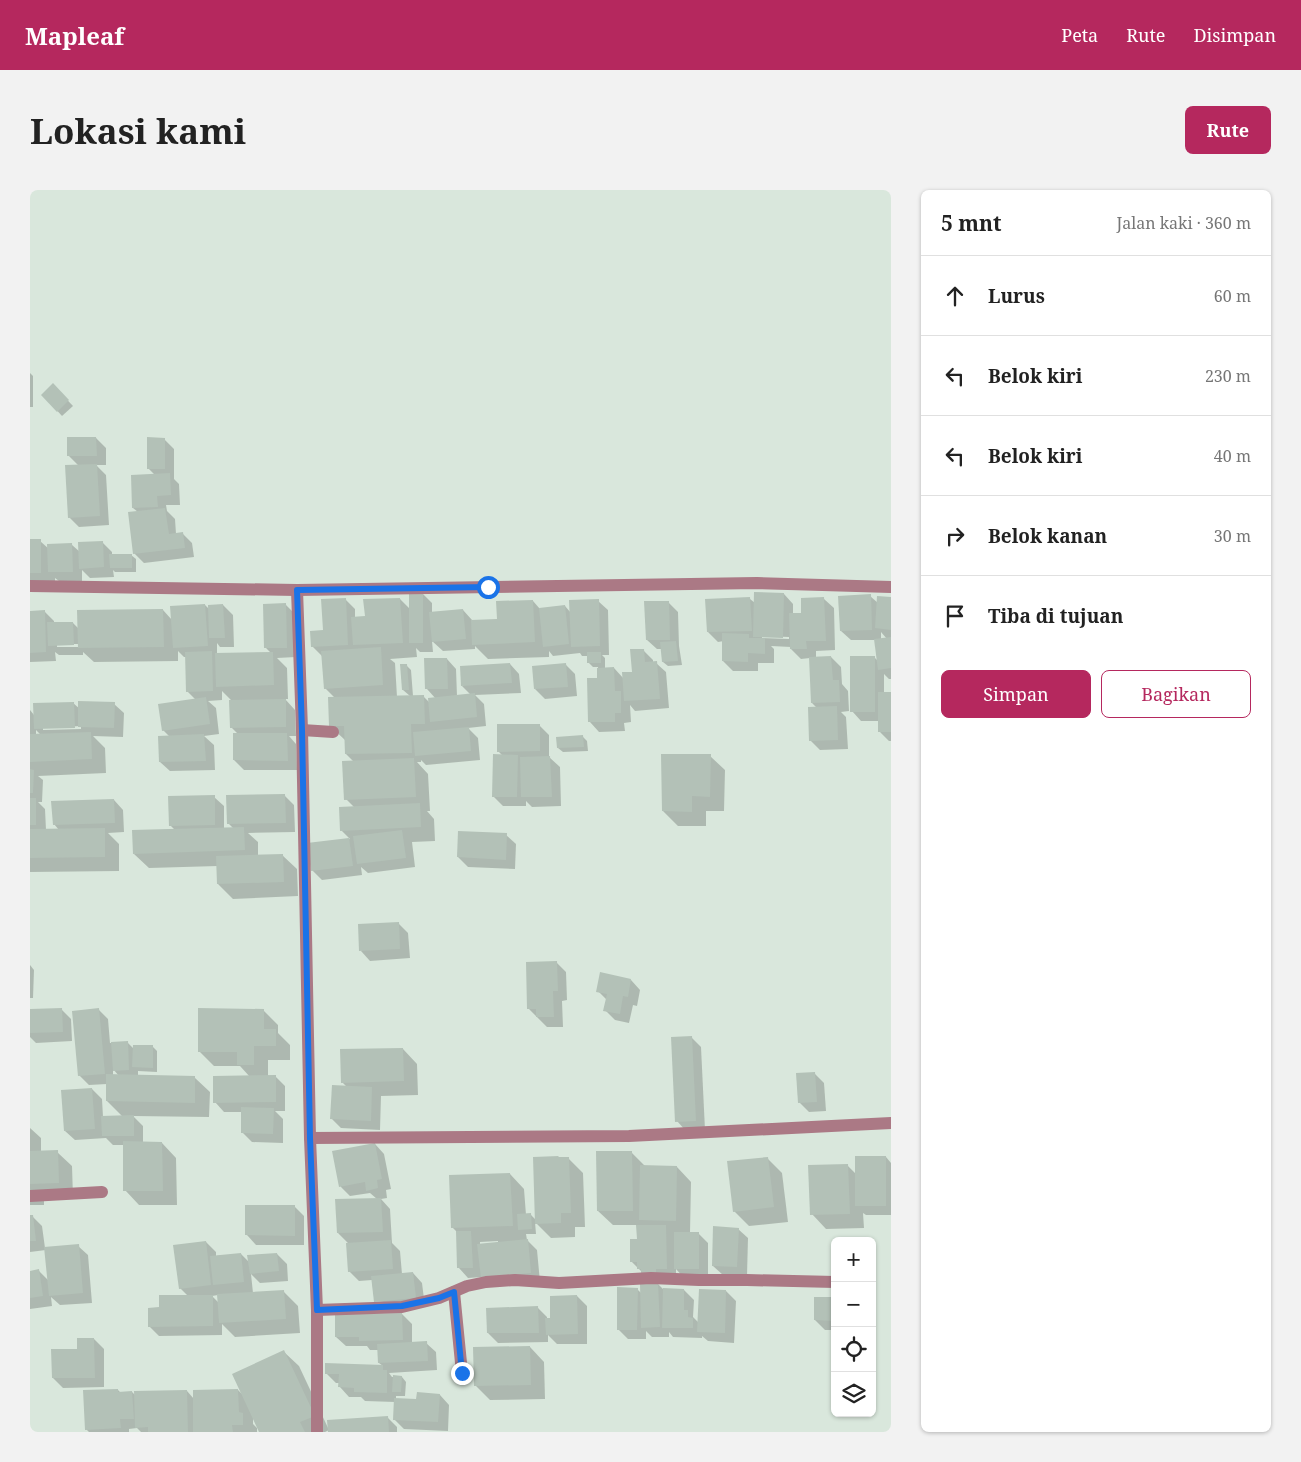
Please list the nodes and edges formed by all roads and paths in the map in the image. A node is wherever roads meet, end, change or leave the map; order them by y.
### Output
1 (30, 586) edge
2 (891, 587) edge
3 (297, 590) junction
4 (302, 730) junction
5 (333, 732) dead end
6 (891, 1123) edge
7 (310, 1138) junction
8 (102, 1192) dead end
9 (30, 1196) edge
10 (831, 1282) edge
11 (454, 1292) junction
12 (317, 1310) junction
13 (462, 1373) dead end
14 (317, 1432) edge

1 - 3 street
2 - 3 street
3 - 4 street
4 - 5 street
4 - 7 street
6 - 7 street
7 - 12 street
8 - 9 street
10 - 11 street
11 - 12 street
11 - 13 street
12 - 14 street

